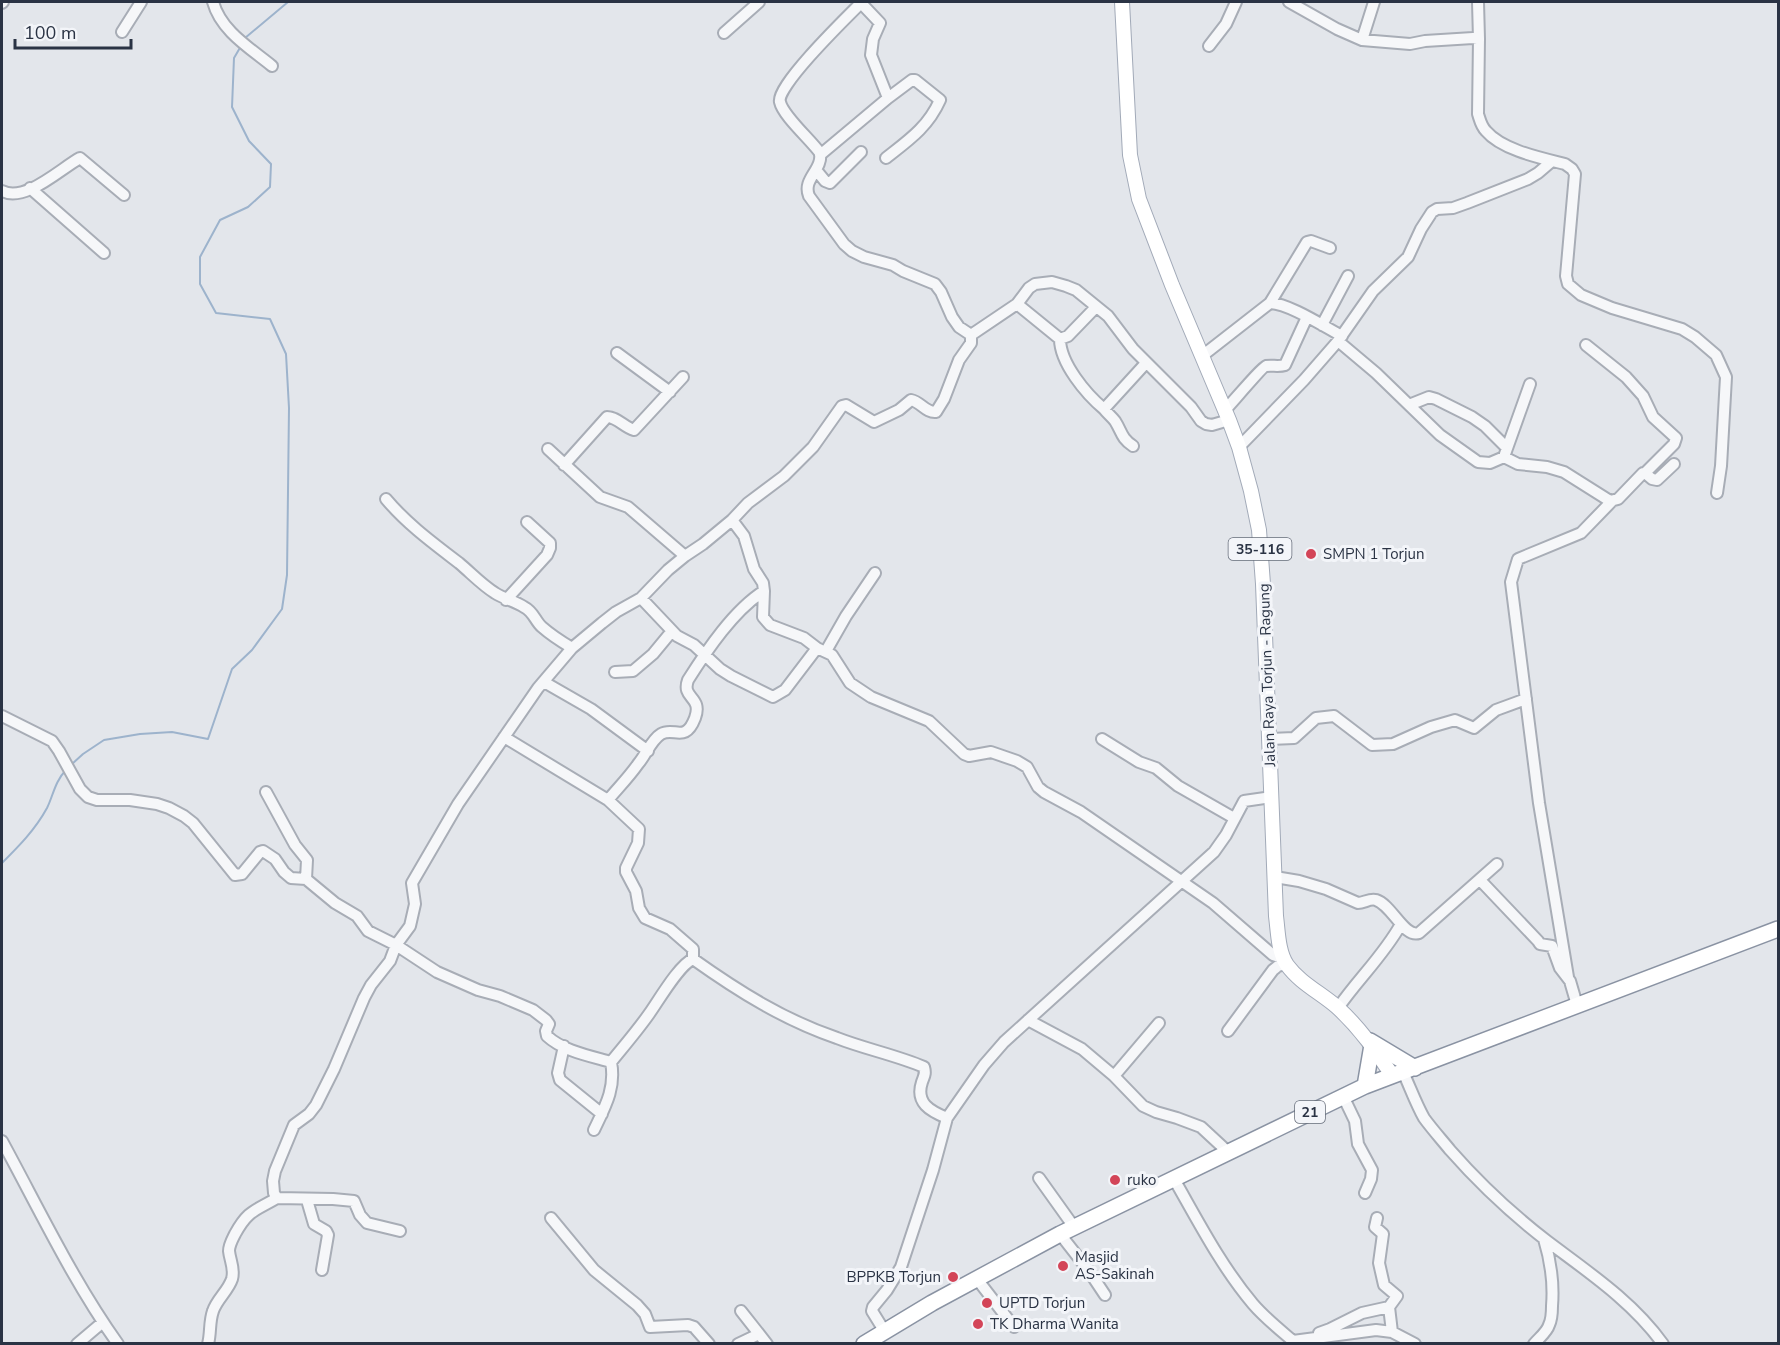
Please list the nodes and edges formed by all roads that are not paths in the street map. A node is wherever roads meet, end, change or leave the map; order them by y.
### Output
1 (141, 2) edge
2 (213, 2) edge
3 (759, 2) edge
4 (860, 2) edge
5 (1122, 2) edge
6 (1236, 2) edge
7 (1289, 2) edge
8 (1374, 2) edge
9 (1478, 2) edge
10 (122, 32) dead end
11 (724, 33) dead end
12 (1476, 39) junction
13 (1362, 40) junction
14 (1209, 46) dead end
15 (272, 66) dead end
16 (888, 98) junction
17 (861, 153) dead end
18 (820, 155) junction
19 (886, 158) dead end
20 (1552, 161) junction
21 (816, 170) junction
22 (30, 189) junction
23 (2, 191) edge
24 (124, 195) dead end
25 (1330, 248) dead end
26 (104, 253) dead end
27 (1348, 276) dead end
28 (1270, 303) junction
29 (1017, 304) junction
30 (1095, 307) junction
31 (1307, 317) junction
32 (1322, 325) junction
33 (971, 335) junction
34 (1340, 338) junction
35 (1060, 339) junction
36 (1586, 345) dead end
37 (617, 353) dead end
38 (1202, 356) junction
39 (1146, 363) junction
40 (683, 377) dead end
41 (1530, 384) dead end
42 (670, 392) junction
43 (1409, 405) junction
44 (1104, 409) junction
45 (1227, 415) junction
46 (1133, 446) dead end
47 (1239, 447) junction
48 (548, 449) dead end
49 (1505, 452) junction
50 (1674, 464) dead end
51 (564, 465) junction
52 (1645, 472) junction
53 (1717, 493) dead end
54 (386, 499) dead end
55 (1612, 501) junction
56 (732, 519) junction
57 (527, 522) dead end
58 (685, 556) junction
59 (875, 573) dead end
60 (764, 591) junction
61 (641, 598) junction
62 (506, 600) junction
63 (672, 631) junction
64 (572, 648) junction
65 (822, 650) junction
66 (706, 654) junction
67 (615, 672) dead end
68 (544, 682) junction
69 (1526, 699) junction
70 (2, 716) edge
71 (504, 737) junction
72 (1102, 739) dead end
73 (1269, 739) junction
74 (648, 751) junction
75 (266, 792) dead end
76 (1272, 797) junction
77 (608, 800) junction
78 (1234, 818) junction
79 (1497, 864) dead end
80 (1275, 877) junction
81 (306, 879) junction
82 (1480, 880) junction
83 (1182, 882) junction
84 (1401, 924) junction
85 (1779, 929) edge
86 (396, 945) junction
87 (1281, 950) junction
88 (693, 959) junction
89 (1286, 964) junction
90 (1568, 977) junction
91 (1577, 1005) junction
92 (1338, 1008) junction
93 (1028, 1020) junction
94 (1159, 1023) dead end
95 (1228, 1031) dead end
96 (1371, 1043) junction
97 (564, 1046) junction
98 (610, 1062) junction
99 (1403, 1072) junction
100 (1114, 1076) junction
101 (1365, 1086) junction
102 (1343, 1096) junction
103 (602, 1114) junction
104 (947, 1118) junction
105 (594, 1130) dead end
106 (2, 1141) edge
107 (1228, 1152) junction
108 (1039, 1178) dead end
109 (1174, 1179) junction
110 (1365, 1193) dead end
111 (277, 1198) junction
112 (307, 1200) junction
113 (551, 1218) dead end
114 (1377, 1218) dead end
115 (400, 1231) dead end
116 (1067, 1231) junction
117 (1544, 1239) junction
118 (322, 1270) dead end
119 (977, 1279) junction
120 (1105, 1295) dead end
121 (1389, 1306) junction
122 (741, 1311) dead end
123 (103, 1322) junction
124 (1014, 1327) dead end
125 (885, 1332) junction
126 (1392, 1332) junction
127 (759, 1334) junction
128 (1293, 1341) junction
129 (77, 1344) edge
130 (118, 1344) edge
131 (207, 1344) edge
132 (709, 1344) edge
133 (738, 1344) edge
134 (767, 1344) edge
135 (864, 1344) edge
136 (1415, 1344) edge
137 (1534, 1344) edge
138 (1663, 1344) edge

1 - 10 street
2 - 15 street
3 - 11 street
4 - 16 street
4 - 18 street
5 - 38 main road, Jalan Raya Torjun - Ragung / 35-116
6 - 14 street
7 - 13 street
8 - 13 street
9 - 12 street
12 - 13 street
12 - 20 street
16 - 18 street
16 - 19 street
17 - 21 street
18 - 21 street
20 - 34 street
20 - 53 street
21 - 33 street
22 - 23 street
22 - 24 street
22 - 26 street
25 - 28 street
27 - 32 street
28 - 31 street
28 - 38 street
29 - 30 street
29 - 33 street
29 - 35 street
30 - 35 street
30 - 39 street
31 - 32 street
31 - 45 street
32 - 34 street
33 - 56 street
34 - 43 street
34 - 47 street
35 - 44 street
36 - 52 street
37 - 42 street
38 - 45 main road, Jalan Raya Torjun - Ragung / 35-116
39 - 44 street
39 - 45 street
40 - 42 street
41 - 49 street
42 - 51 street
43 - 49 street
43 - 49 street
44 - 46 street
45 - 47 main road, Jalan Raya Torjun - Ragung / 35-116
47 - 73 main road, Jalan Raya Torjun - Ragung / 35-116
48 - 51 street
49 - 55 street
50 - 52 street
51 - 58 street
52 - 55 street
54 - 62 street
55 - 69 street
56 - 58 street
56 - 60 street
57 - 62 street
58 - 61 street
59 - 65 street
60 - 65 street
60 - 66 street
61 - 63 street
61 - 64 street
62 - 64 street
63 - 66 street
63 - 67 street
64 - 68 street
65 - 66 street
65 - 83 street
66 - 74 street
68 - 71 street
68 - 74 street
69 - 73 street
69 - 90 street
70 - 81 street
71 - 77 street
71 - 86 street
72 - 78 street
73 - 76 main road, Jalan Raya Torjun - Ragung / 35-116
74 - 77 street
75 - 81 street
76 - 78 street
76 - 80 main road, Jalan Raya Torjun - Ragung / 35-116
77 - 88 street
78 - 83 street
79 - 82 street
80 - 84 street
80 - 87 main road, Jalan Raya Torjun - Ragung / 35-116
81 - 86 street
82 - 84 street
82 - 90 street
83 - 87 street
83 - 93 street
84 - 92 street
85 - 91 highway, 21
86 - 97 street
86 - 111 street
87 - 89 main road, Jalan Raya Torjun - Ragung / 35-116
88 - 98 street
88 - 104 street
89 - 92 main road, Jalan Raya Torjun - Ragung / 35-116
89 - 95 street
90 - 91 street
91 - 99 highway, 21
92 - 96 main road, Jalan Raya Torjun - Ragung / 35-116
93 - 100 street
93 - 104 street
94 - 100 street
96 - 99 main road, Jalan Raya Torjun - Ragung / 35-116
96 - 99 highway
96 - 101 highway
97 - 98 street
97 - 103 street
98 - 103 street
99 - 101 highway, 21
99 - 117 street
100 - 107 street
101 - 102 highway, 21
102 - 107 highway, 21
102 - 110 street
103 - 105 street
104 - 125 street
106 - 123 street
107 - 109 highway, 21
108 - 116 street
109 - 116 highway, 21
109 - 128 street
111 - 112 street
111 - 131 street
112 - 115 street
112 - 118 street
113 - 132 street
114 - 121 street
116 - 119 highway, 21
116 - 120 street
117 - 137 street
117 - 138 street
119 - 124 street
119 - 125 highway, 21
121 - 126 street
121 - 128 street
122 - 127 street
123 - 129 street
123 - 130 street
125 - 135 highway, 21
126 - 128 street
126 - 136 street
127 - 133 street
127 - 134 street

